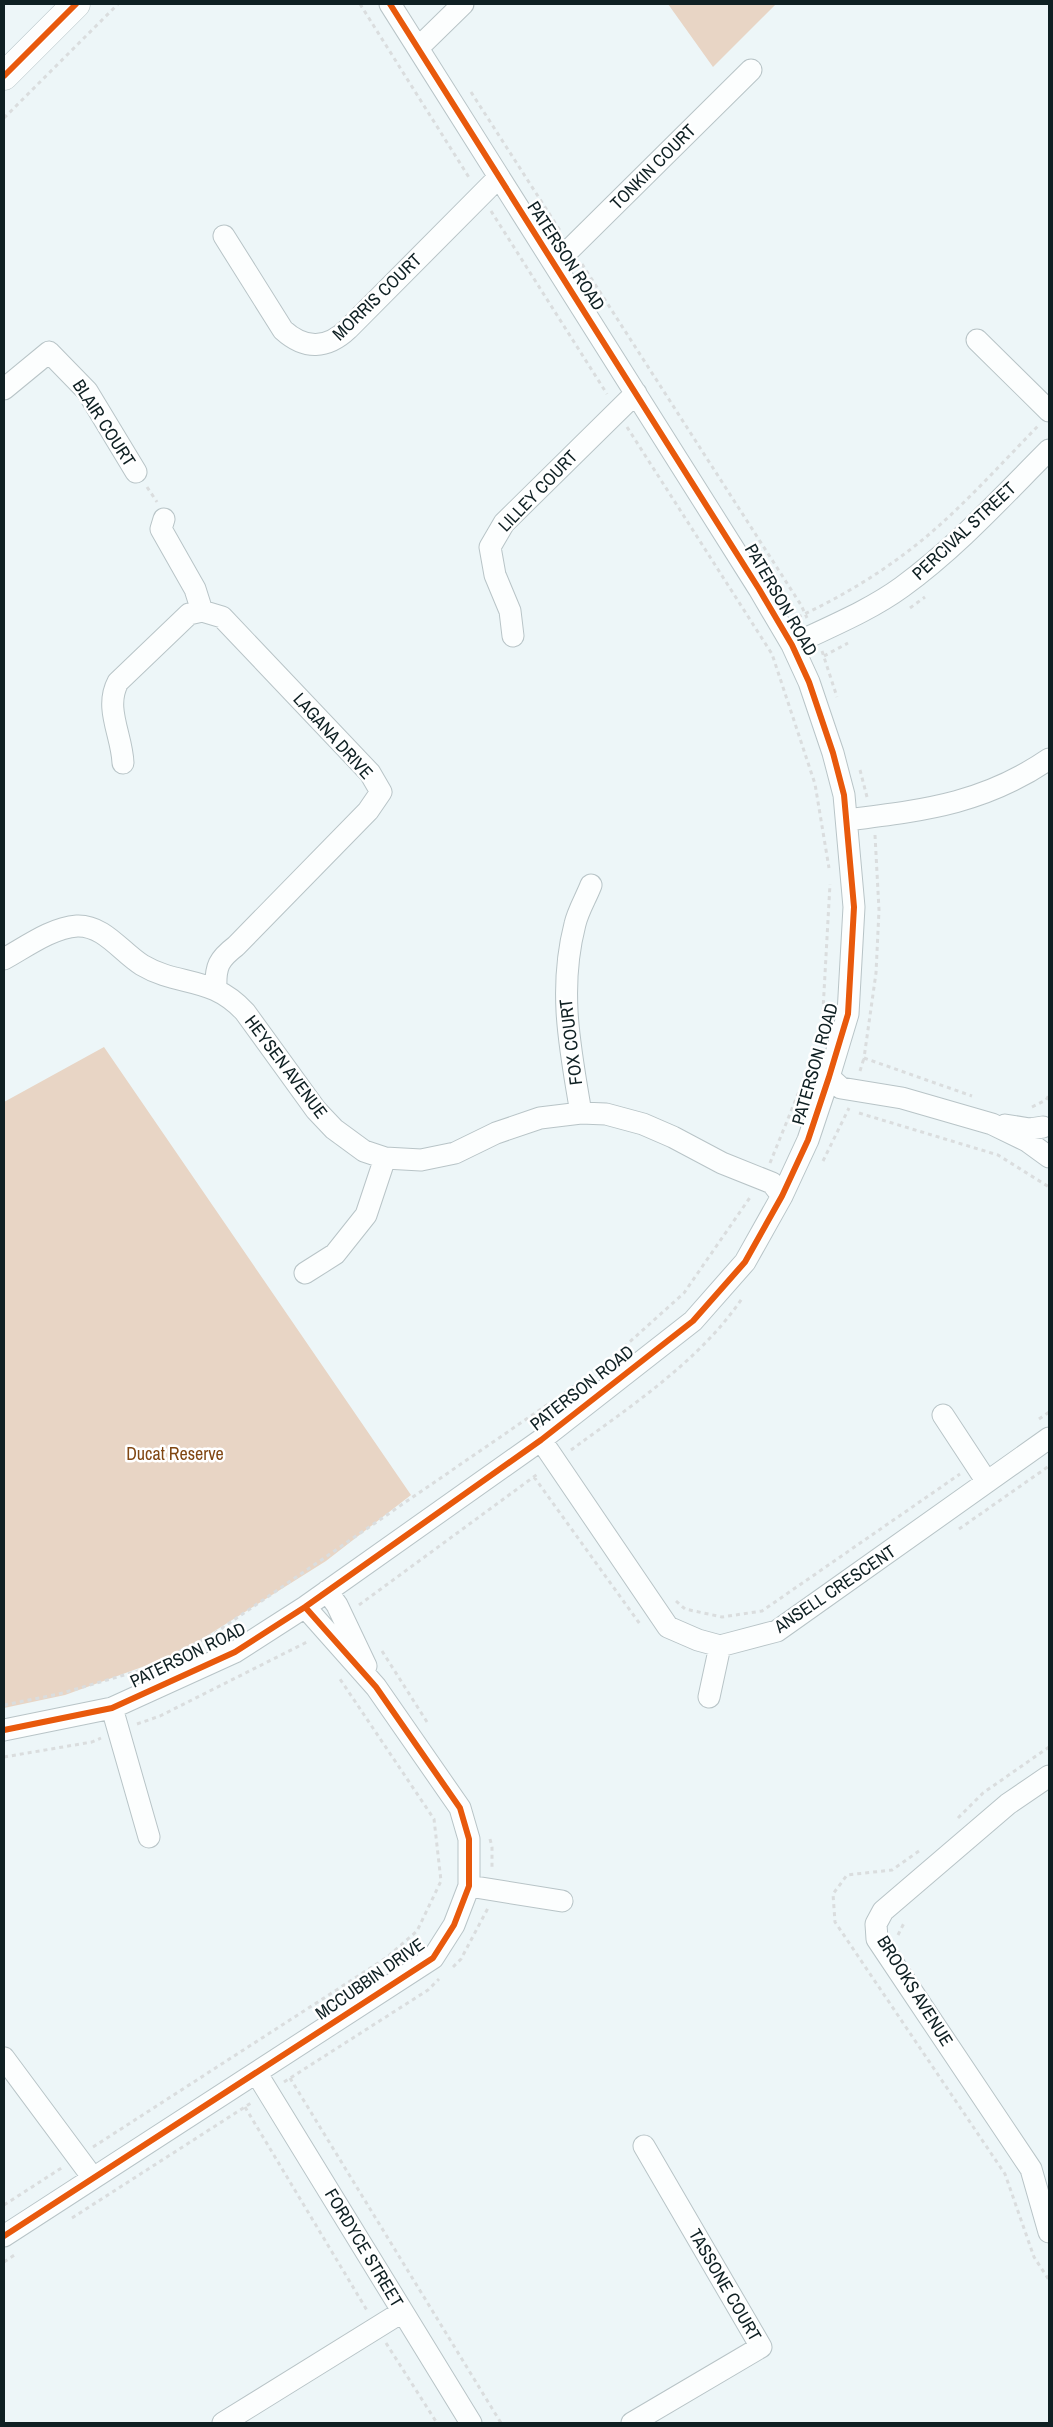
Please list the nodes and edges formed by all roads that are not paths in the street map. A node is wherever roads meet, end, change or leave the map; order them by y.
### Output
1 (76, 4) edge
2 (390, 4) edge
3 (463, 4) edge
4 (418, 48) junction
5 (751, 70) dead end
6 (4, 76) edge
7 (498, 178) junction
8 (224, 236) dead end
9 (555, 264) junction
10 (977, 340) dead end
11 (4, 389) edge
12 (636, 393) junction
13 (1046, 417) edge
14 (1049, 450) edge
15 (136, 472) road end
16 (164, 519) road end
17 (202, 610) junction
18 (513, 636) dead end
19 (792, 645) junction
20 (1049, 759) edge
21 (123, 763) dead end
22 (847, 820) junction
23 (591, 885) dead end
24 (4, 959) edge
25 (216, 988) junction
26 (829, 1077) junction
27 (581, 1113) junction
28 (985, 1122) junction
29 (1047, 1125) edge
30 (1043, 1153) edge
31 (385, 1158) junction
32 (782, 1196) junction
33 (305, 1274) dead end
34 (942, 1415) dead end
35 (1049, 1438) edge
36 (540, 1440) junction
37 (987, 1482) junction
38 (327, 1591) junction
39 (305, 1607) junction
40 (720, 1646) junction
41 (376, 1687) junction
42 (709, 1697) dead end
43 (112, 1708) junction
44 (4, 1730) edge
45 (1049, 1776) edge
46 (150, 1837) dead end
47 (469, 1886) junction
48 (562, 1901) dead end
49 (4, 2058) edge
50 (257, 2074) junction
51 (644, 2146) dead end
52 (92, 2178) junction
53 (1049, 2232) edge
54 (4, 2236) edge
55 (402, 2312) junction
56 (222, 2423) edge
57 (471, 2423) edge
58 (632, 2423) edge

1 - 6 street
2 - 4 street, PATERSON ROAD
3 - 4 street
4 - 7 street, PATERSON ROAD
5 - 9 street, TONKIN COURT
7 - 8 street, MORRIS COURT
7 - 9 street, PATERSON ROAD
9 - 12 street, PATERSON ROAD
10 - 13 street
11 - 15 street, BLAIR COURT
12 - 18 street, LILLEY COURT
12 - 19 street, PATERSON ROAD
14 - 19 street, PERCIVAL STREET
16 - 17 street
17 - 21 street
17 - 25 street, LAGANA DRIVE
19 - 22 street, PATERSON ROAD
20 - 22 street
22 - 26 street, PATERSON ROAD
23 - 27 street, FOX COURT
24 - 25 street, HEYSEN AVENUE
25 - 31 street, HEYSEN AVENUE
26 - 28 street
26 - 32 street, PATERSON ROAD
27 - 31 street, HEYSEN AVENUE
27 - 32 street, HEYSEN AVENUE
28 - 29 street
28 - 30 street
29 - 30 street
31 - 33 street
32 - 36 street, PATERSON ROAD
34 - 37 street
35 - 37 street, ANSELL CRESCENT
36 - 38 street, PATERSON ROAD
36 - 40 street
37 - 40 street, ANSELL CRESCENT
38 - 39 street, PATERSON ROAD
38 - 41 street, MCCUBBIN DRIVE
39 - 41 street, MCCUBBIN DRIVE
39 - 43 street, PATERSON ROAD
40 - 42 street
41 - 47 street, MCCUBBIN DRIVE
43 - 44 street, PATERSON ROAD
43 - 46 street
45 - 53 street, BROOKS AVENUE
47 - 48 street
47 - 50 street, MCCUBBIN DRIVE
49 - 52 street
50 - 52 street, MCCUBBIN DRIVE
50 - 55 street, FORDYCE STREET
51 - 58 street, TASSONE COURT
52 - 54 street, MCCUBBIN DRIVE
55 - 56 street
55 - 57 street, FORDYCE STREET

